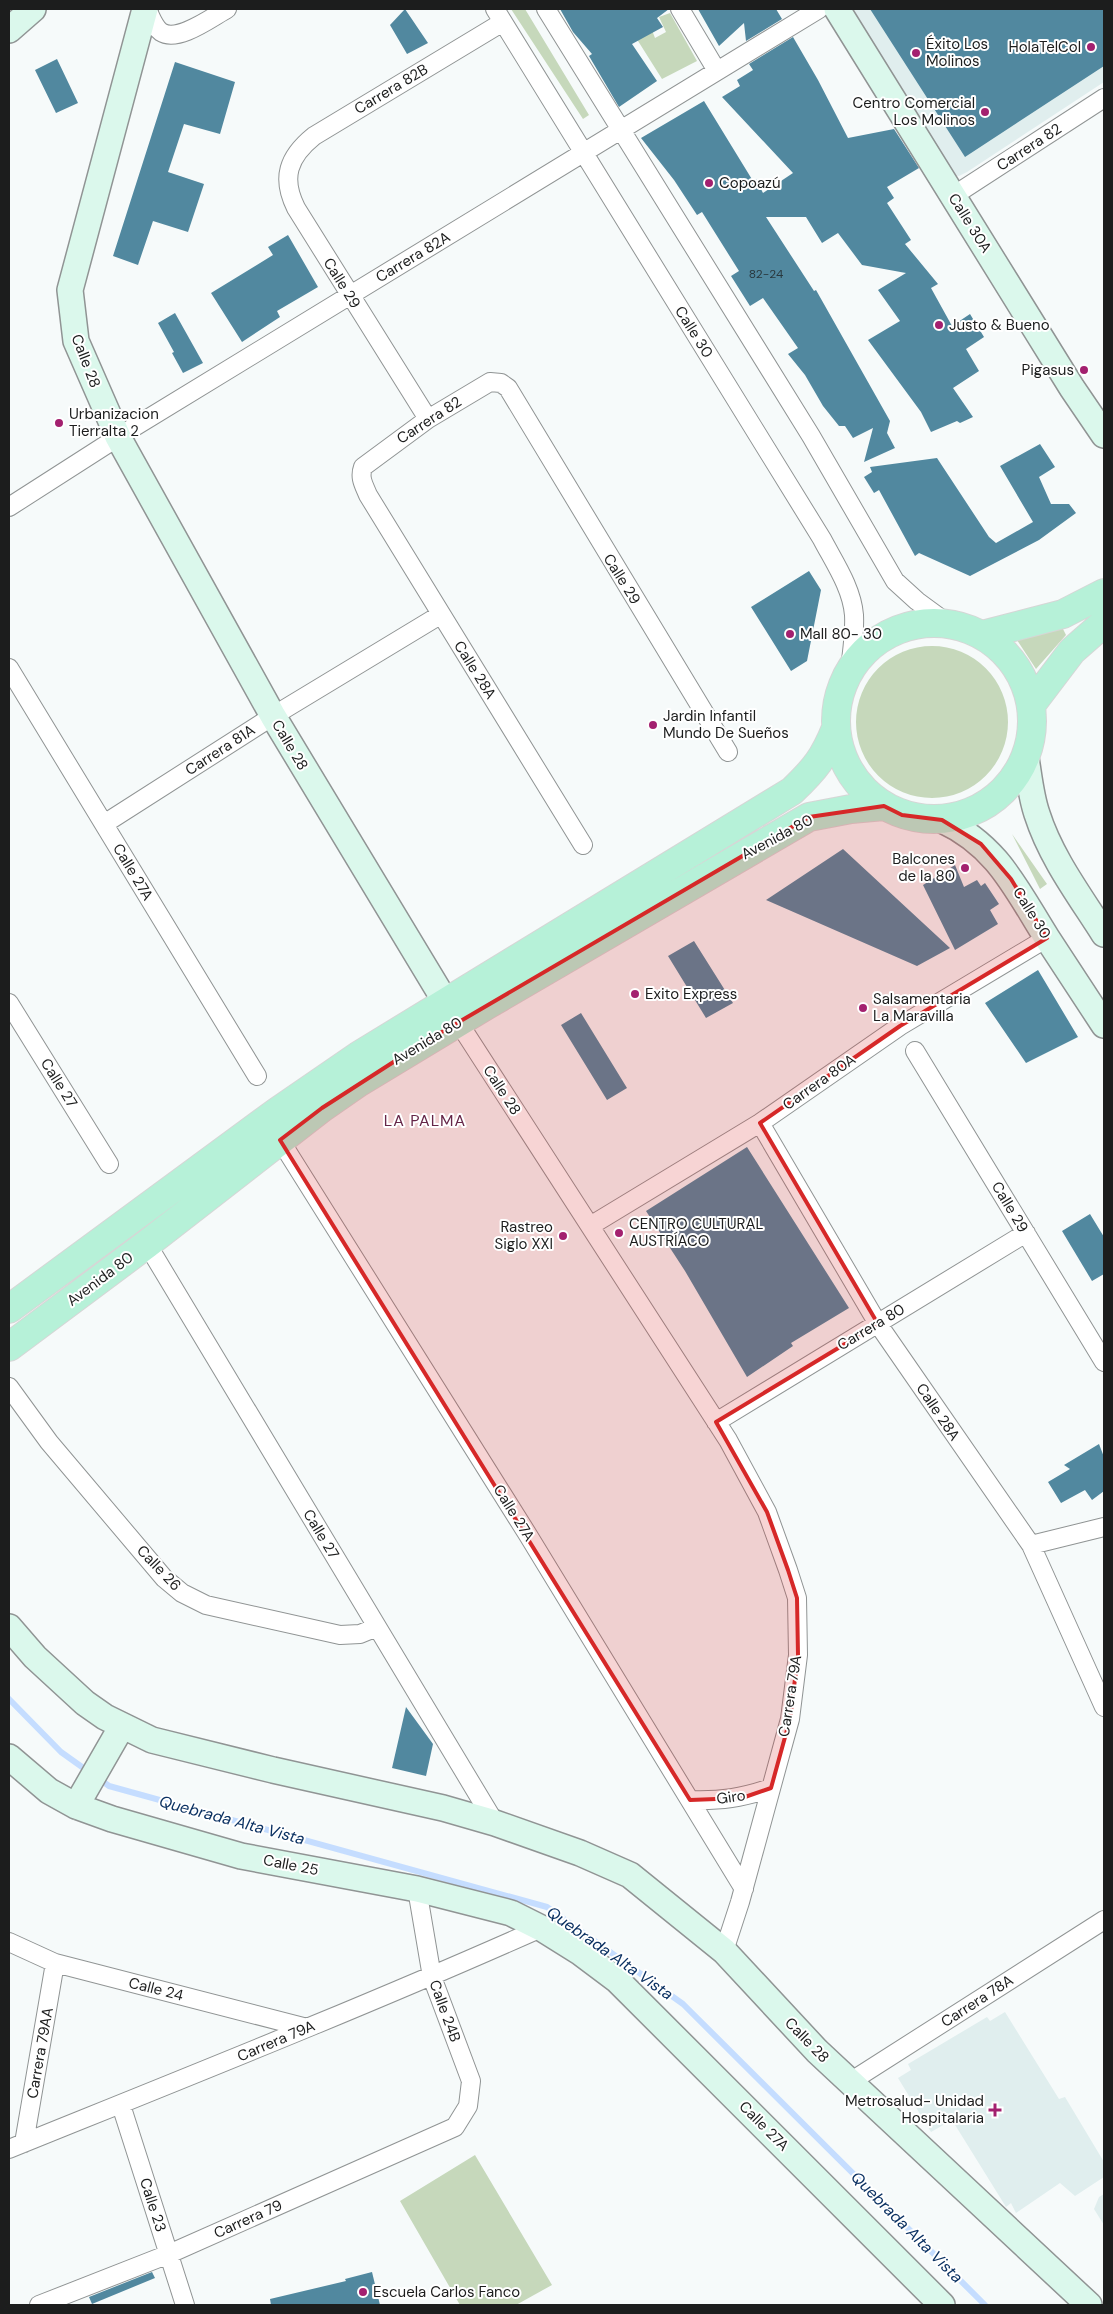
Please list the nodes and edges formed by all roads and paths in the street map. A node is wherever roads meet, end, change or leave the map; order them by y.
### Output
1 (33, 9) edge
2 (146, 9) edge
3 (227, 9) edge
4 (546, 9) edge
5 (680, 9) edge
6 (819, 9) edge
7 (838, 9) edge
8 (499, 15) edge
9 (9, 30) edge
10 (717, 71) junction
11 (1104, 98) edge
12 (621, 130) junction
13 (584, 153) junction
14 (289, 168) joint
15 (953, 196) junction
16 (350, 296) junction
17 (518, 404) joint
18 (428, 419) junction
19 (1104, 435) edge
20 (118, 437) junction
21 (368, 495) joint
22 (9, 508) edge
23 (1104, 593) edge
24 (440, 615) junction
25 (947, 623) junction
26 (1104, 623) edge
27 (982, 635) junction
28 (9, 668) edge
29 (850, 669) junction
30 (1031, 704) junction
31 (273, 716) junction
32 (836, 728) junction
33 (728, 752) dead end
34 (1026, 758) junction
35 (884, 806) junction
36 (942, 820) junction
37 (104, 824) junction
38 (583, 845) dead end
39 (1104, 934) edge
40 (1047, 938) junction
41 (9, 1003) edge
42 (451, 1012) junction
43 (1104, 1025) edge
44 (916, 1051) dead end
45 (257, 1076) dead end
46 (760, 1123) junction
47 (280, 1140) junction
48 (109, 1164) dead end
49 (590, 1226) junction
50 (1026, 1233) junction
51 (147, 1244) junction
52 (9, 1307) edge
53 (878, 1324) junction
54 (9, 1347) edge
55 (1104, 1362) edge
56 (9, 1387) edge
57 (716, 1422) junction
58 (1104, 1527) edge
59 (1031, 1545) junction
60 (9, 1627) edge
61 (377, 1627) junction
62 (1104, 1707) edge
63 (122, 1726) junction
64 (9, 1757) edge
65 (772, 1788) junction
66 (690, 1800) junction
67 (76, 1806) junction
68 (495, 1823) junction
69 (417, 1889) junction
70 (744, 1889) junction
71 (1104, 1920) edge
72 (541, 1928) junction
73 (9, 1942) edge
74 (724, 1951) junction
75 (581, 1952) joint
76 (55, 1963) junction
77 (432, 1977) junction
78 (307, 2028) junction
79 (850, 2082) junction
80 (120, 2105) junction
81 (455, 2127) joint
82 (17, 2146) edge
83 (169, 2254) junction
84 (39, 2305) edge
85 (185, 2305) edge
86 (942, 2305) edge
87 (1089, 2305) edge

1 - 9 street
2 - 3 street
2 - 20 street, Calle 28
4 - 12 street
5 - 10 street
6 - 10 street, Carrera 82A
7 - 15 street, Calle 30A
8 - 13 street, Calle 30
8 - 14 street, Carrera 82B
10 - 12 street, Carrera 82A
11 - 15 street, Carrera 82
12 - 13 street, Carrera 82A
12 - 25 street
13 - 16 street, Carrera 82A
13 - 29 street, Calle 30
14 - 16 street, Calle 29
15 - 19 street, Calle 30A
16 - 18 street, Calle 29
16 - 20 street, Carrera 82A
17 - 18 street, Carrera 82
17 - 33 street, Calle 29
18 - 21 street, Carrera 82
20 - 22 street, Carrera 82A
20 - 31 street, Calle 28
21 - 24 street, Calle 28A
23 - 27 main road
24 - 31 street, Carrera 81A
24 - 38 street, Calle 28A
25 - 27 main road
25 - 29 main road
26 - 30 main road
27 - 30 main road
28 - 37 street, Calle 27A
29 - 32 main road
30 - 34 main road
31 - 37 street, Carrera 81A
31 - 42 street, Calle 28
32 - 35 main road
32 - 42 main road, Avenida 80
34 - 36 main road
34 - 39 street
35 - 36 main road
35 - 42 main road, Avenida 80
36 - 40 street, Calle 30
37 - 45 street, Calle 27A
40 - 43 street, Calle 30
40 - 46 street, Carrera 80A
41 - 48 street, Calle 27
42 - 47 main road, Avenida 80
42 - 49 street, Calle 28
42 - 52 main road, Avenida 80
44 - 50 street, Calle 29
46 - 49 street, Carrera 80A
46 - 53 street, Calle 28A
47 - 51 main road, Avenida 80
47 - 66 street, Calle 27A
49 - 57 street, Calle 28
50 - 53 street, Carrera 80
50 - 55 street, Calle 29
51 - 54 main road, Avenida 80
51 - 61 street, Calle 27
53 - 57 street, Carrera 80
53 - 59 street, Calle 28A
56 - 61 street, Calle 26
57 - 65 street, Carrera 79A
58 - 59 street
59 - 62 street, Calle 28A
60 - 63 street
61 - 68 street, Calle 27
63 - 67 street
63 - 68 street
64 - 67 street, Calle 25
65 - 66 street, Giro
65 - 70 street, Carrera 79A
66 - 70 street, Calle 27A
67 - 69 street, Calle 25
68 - 74 street, Calle 28
69 - 72 street, Calle 25
69 - 77 street, Calle 24B
70 - 74 street, Carrera 79A
71 - 79 street, Carrera 78A
72 - 75 street, Calle 25
72 - 77 street, Carrera 79A
73 - 76 street, Calle 24
74 - 79 street, Calle 28
75 - 86 street, Calle 27A
76 - 78 street, Calle 24
76 - 82 street, Carrera 79AA
77 - 78 street, Carrera 79A
77 - 81 street, Calle 24B
78 - 80 street, Carrera 79A
79 - 87 street, Calle 28
80 - 82 street, Carrera 79A
80 - 83 street, Calle 23
81 - 83 street, Carrera 79
83 - 84 street, Carrera 79
83 - 85 street, Calle 23

